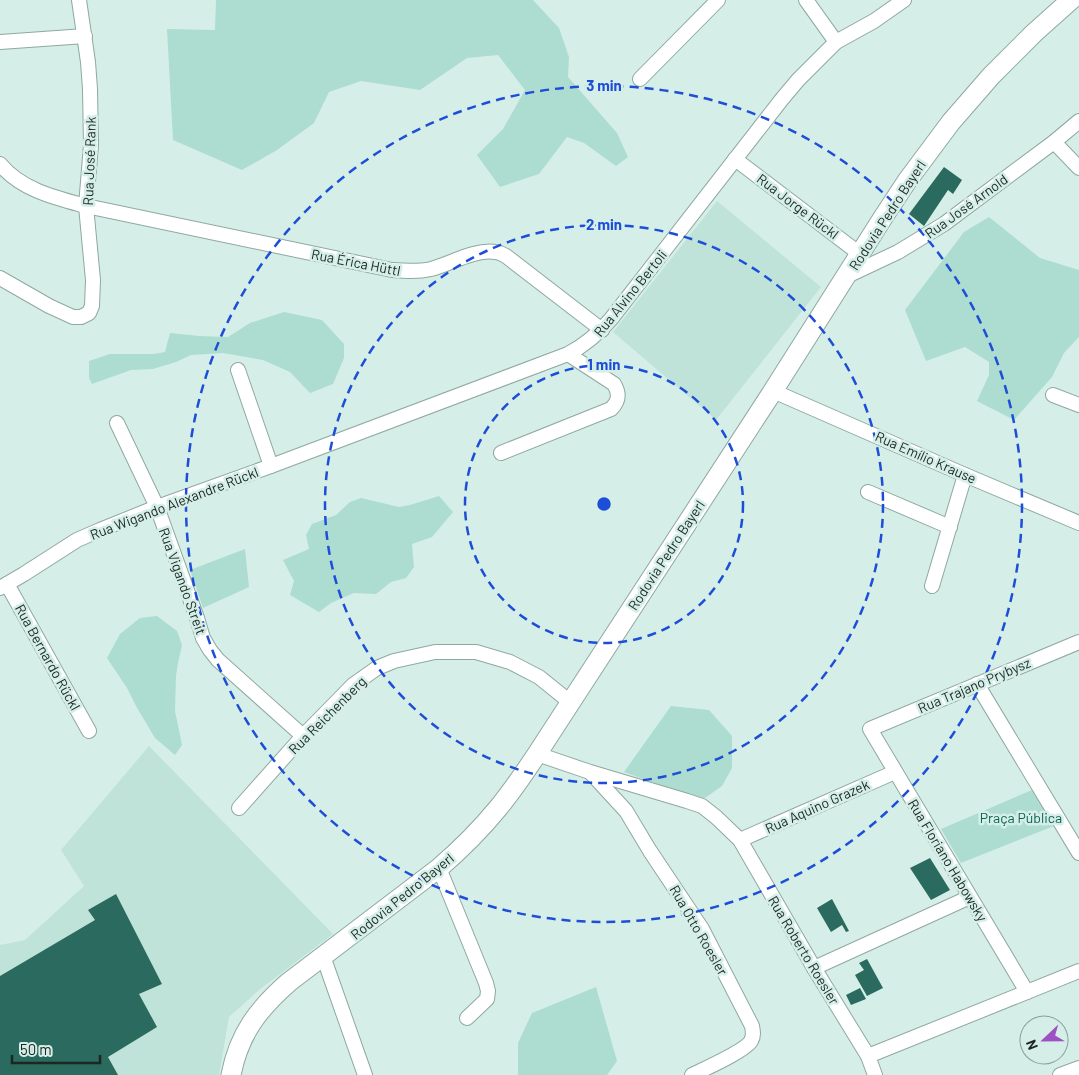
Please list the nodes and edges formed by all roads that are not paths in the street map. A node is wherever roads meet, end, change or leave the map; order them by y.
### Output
1 (79, 0) edge
2 (718, 0) edge
3 (806, 0) edge
4 (904, 0) edge
5 (1071, 0) edge
6 (85, 36) junction
7 (0, 42) edge
8 (836, 42) junction
9 (640, 79) dead end
10 (1079, 121) edge
11 (1054, 142) junction
12 (735, 158) junction
13 (0, 164) edge
14 (1079, 168) edge
15 (86, 206) junction
16 (860, 254) junction
17 (845, 277) junction
18 (0, 278) edge
19 (602, 330) junction
20 (568, 354) junction
21 (238, 370) dead end
22 (773, 390) junction
23 (1053, 395) dead end
24 (1079, 404) edge
25 (117, 423) dead end
26 (501, 453) dead end
27 (271, 466) junction
28 (965, 475) junction
29 (868, 492) dead end
30 (157, 507) junction
31 (1079, 523) edge
32 (950, 527) junction
33 (4, 586) edge
34 (932, 586) dead end
35 (1079, 642) edge
36 (977, 684) junction
37 (570, 702) junction
38 (870, 729) joint
39 (89, 731) dead end
40 (304, 736) junction
41 (537, 754) junction
42 (590, 772) junction
43 (896, 772) junction
44 (239, 808) dead end
45 (740, 840) junction
46 (1079, 853) edge
47 (439, 868) junction
48 (970, 897) junction
49 (323, 956) junction
50 (814, 968) junction
51 (1079, 971) edge
52 (1027, 992) junction
53 (467, 1018) dead end
54 (868, 1056) junction
55 (1079, 1068) edge
56 (231, 1075) edge
57 (365, 1075) edge
58 (692, 1075) edge
59 (875, 1075) edge
60 (1060, 1075) edge

1 - 6 street, Rua José Rank
2 - 9 street
3 - 8 street
4 - 8 street, Rua Alvino Bertoli
5 - 16 main road, Rodovia Pedro Bayerl
6 - 7 street
6 - 15 street, Rua José Rank
8 - 12 street, Rua Alvino Bertoli
10 - 11 street, Rua José Arnold
11 - 14 street
11 - 17 street, Rua José Arnold
12 - 16 street, Rua Jorge Rückl
12 - 19 street, Rua Alvino Bertoli
13 - 15 street
15 - 18 street, Rua José Rank
15 - 19 street, Rua Érica Hüttl
16 - 17 main road, Rodovia Pedro Bayerl
17 - 22 main road, Rodovia Pedro Bayerl
19 - 20 street, Rua Alvino Bertoli
20 - 26 street
20 - 27 street, Rua Alvino Bertoli
21 - 27 street
22 - 28 street, Rua Emílio Krause
22 - 37 main road, Rodovia Pedro Bayerl
23 - 24 street
25 - 30 street, Rua Vigando Streit
27 - 30 street, Rua Wigando Alexandre Rückl
28 - 31 street, Rua Emílio Krause
28 - 32 street
29 - 32 street
30 - 33 street, Rua Wigando Alexandre Rückl
30 - 40 street, Rua Vigando Streit
32 - 34 street
33 - 39 street, Rua Bernardo Rückl
35 - 36 street, Rua Trajano Prybysz
36 - 38 street, Rua Trajano Prybysz
36 - 46 street
37 - 40 street, Rua Reichenberg
37 - 41 main road, Rodovia Pedro Bayerl
38 - 43 street, Rua Floriano Habowsky
40 - 44 street, Rua Reichenberg
41 - 42 street, Rua Roberto Roesler
41 - 47 main road, Rodovia Pedro Bayerl
42 - 45 street, Rua Roberto Roesler
42 - 58 street, Rua Otto Roesler
43 - 45 street, Rua Aquino Grazek
43 - 48 street, Rua Floriano Habowsky
45 - 50 street, Rua Roberto Roesler
47 - 49 main road, Rodovia Pedro Bayerl
47 - 53 street
48 - 50 street
48 - 52 street, Rua Floriano Habowsky
49 - 56 main road, Rodovia Pedro Bayerl
49 - 57 street
50 - 54 street, Rua Roberto Roesler
51 - 52 street
52 - 54 street
54 - 59 street, Rua Roberto Roesler
55 - 60 street

